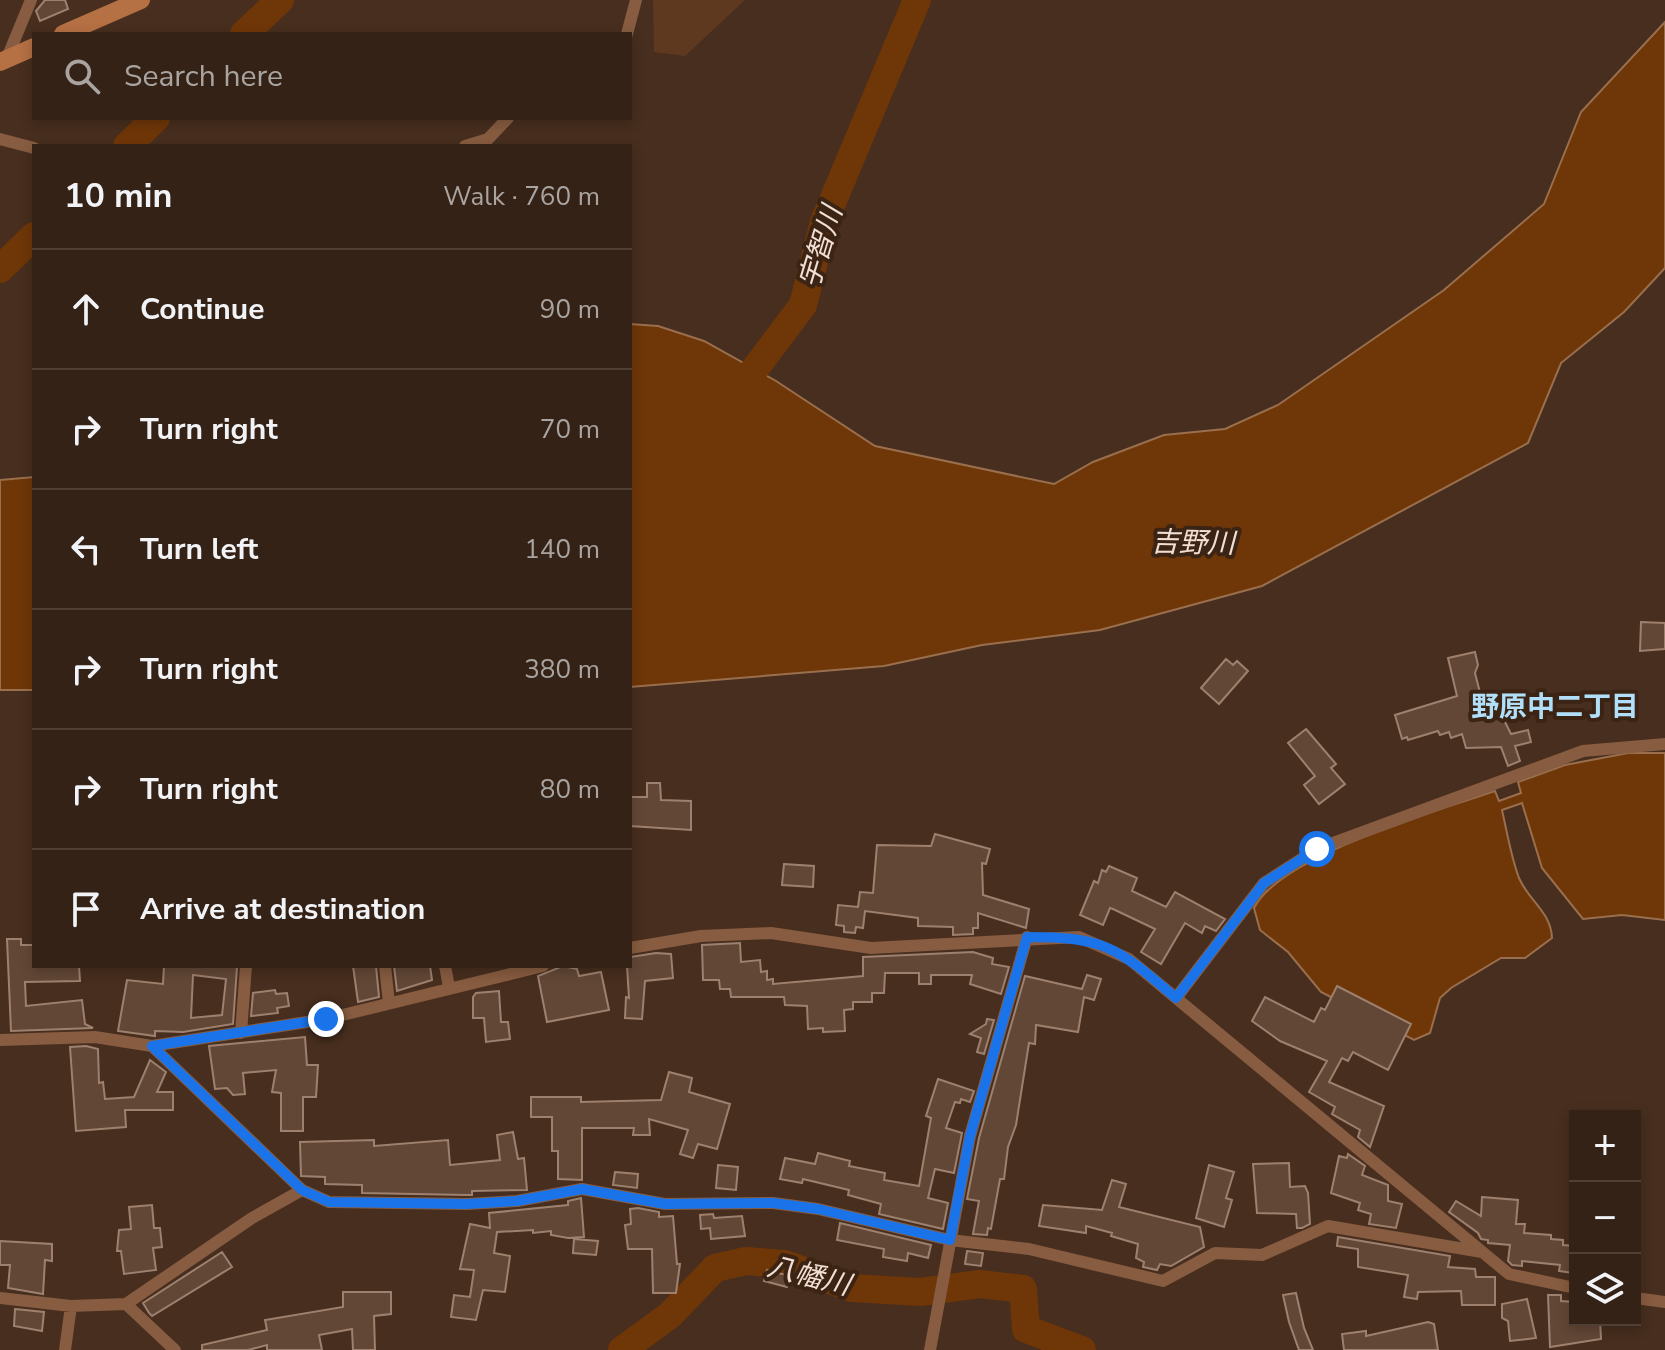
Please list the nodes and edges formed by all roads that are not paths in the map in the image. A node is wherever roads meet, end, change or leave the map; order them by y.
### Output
1 (31, 0) edge
2 (141, 0) edge
3 (636, 0) edge
4 (68, 32) edge
5 (628, 32) edge
6 (32, 48) edge
7 (3, 60) edge
8 (506, 120) edge
9 (0, 139) edge
10 (472, 144) edge
11 (32, 147) edge
12 (1665, 744) edge
13 (1027, 937) junction
14 (632, 948) edge
15 (246, 968) edge
16 (385, 968) edge
17 (445, 968) edge
18 (534, 968) edge
19 (449, 987) junction
20 (1176, 998) junction
21 (389, 1003) junction
22 (241, 1033) junction
23 (0, 1040) edge
24 (152, 1046) junction
25 (302, 1190) junction
26 (950, 1240) junction
27 (1482, 1252) junction
28 (1569, 1287) edge
29 (0, 1298) edge
30 (1641, 1299) edge
31 (1665, 1302) edge
32 (126, 1304) junction
33 (71, 1306) junction
34 (65, 1350) edge
35 (175, 1350) edge
36 (930, 1350) edge

1 - 7 street
2 - 4 street
3 - 5 street
6 - 7 street
8 - 10 street
9 - 11 street
12 - 20 street
13 - 14 street
13 - 20 street
13 - 26 street
15 - 22 street
16 - 21 street
17 - 19 street
18 - 19 street
19 - 21 street
20 - 27 street
21 - 22 street
22 - 24 street
23 - 24 street
24 - 25 street
25 - 26 street
25 - 32 street
26 - 27 street
26 - 36 street
27 - 28 street
29 - 33 street
30 - 31 street
32 - 33 street
32 - 35 street
33 - 34 street

